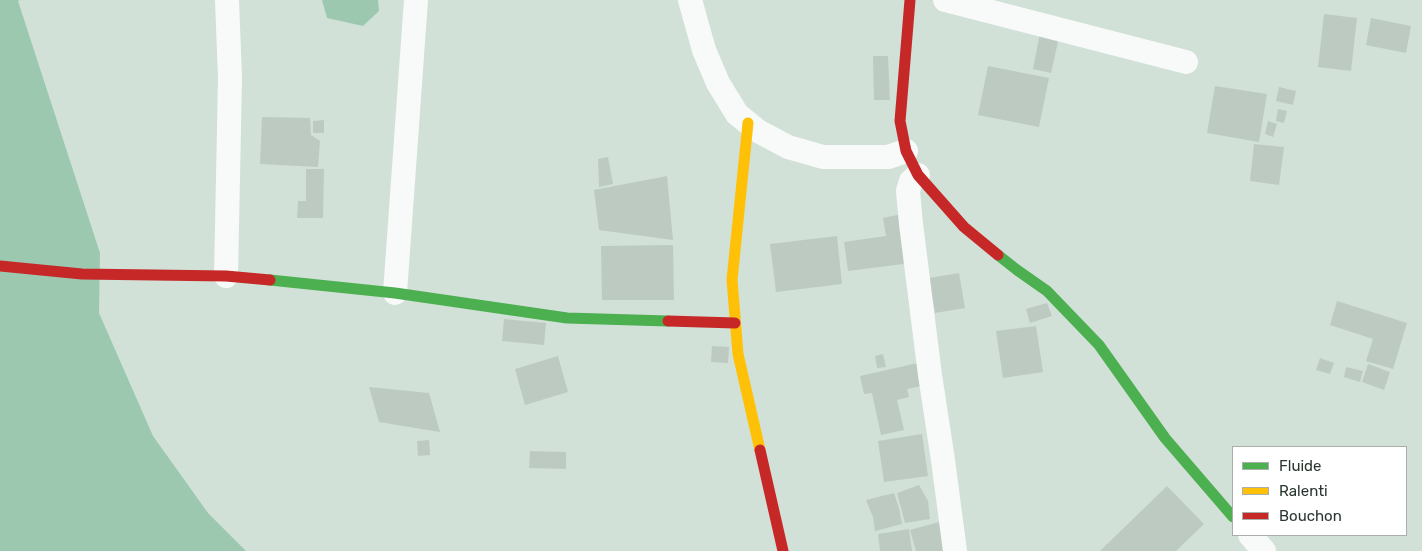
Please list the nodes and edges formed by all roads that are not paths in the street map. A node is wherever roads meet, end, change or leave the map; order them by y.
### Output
1 (227, 0) edge
2 (416, 0) edge
3 (690, 0) edge
4 (910, 0) edge
5 (945, 0) edge
6 (1186, 62) dead end
7 (748, 122) junction
8 (906, 151) junction
9 (918, 175) junction
10 (0, 266) edge
11 (226, 276) junction
12 (395, 293) junction
13 (735, 323) junction
14 (1232, 516) edge
15 (1251, 536) edge
16 (783, 551) edge
17 (955, 551) edge
18 (1264, 551) edge

1 - 11 street
2 - 12 street
3 - 7 street
4 - 8 street
5 - 6 street
7 - 8 street
7 - 13 street
8 - 9 street
9 - 14 street
9 - 17 street
10 - 11 street
11 - 12 street
12 - 13 street
13 - 16 street
15 - 18 street

